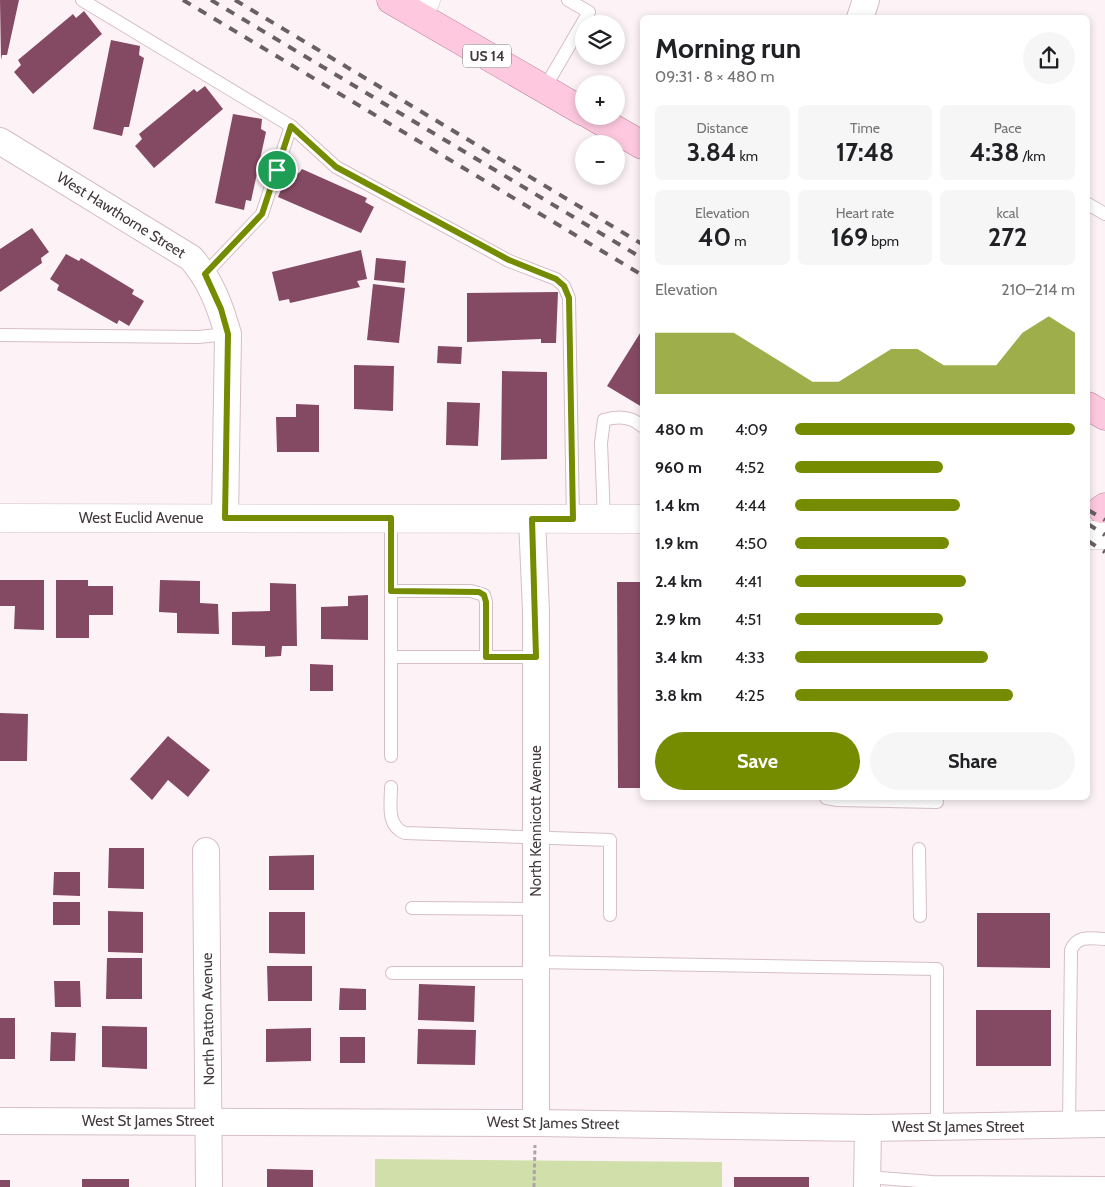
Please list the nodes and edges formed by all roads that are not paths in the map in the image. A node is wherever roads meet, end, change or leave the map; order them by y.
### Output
1 (82, 0) edge
2 (391, 0) edge
3 (568, 0) edge
4 (866, 0) edge
5 (422, 8) edge
6 (861, 15) edge
7 (544, 89) junction
8 (575, 107) edge
9 (608, 125) edge
10 (291, 126) junction
11 (0, 141) edge
12 (640, 144) edge
13 (1090, 205) edge
14 (1105, 214) edge
15 (205, 274) junction
16 (228, 334) junction
17 (0, 335) edge
18 (1090, 407) edge
19 (1105, 416) edge
20 (640, 424) edge
21 (1101, 514) edge
22 (0, 518) edge
23 (225, 518) junction
24 (391, 518) junction
25 (532, 519) junction
26 (573, 519) junction
27 (604, 519) junction
28 (640, 519) edge
29 (1090, 531) edge
30 (391, 591) junction
31 (391, 657) junction
32 (486, 657) junction
33 (536, 657) junction
34 (391, 756) dead end
35 (391, 787) dead end
36 (838, 800) edge
37 (936, 802) dead end
38 (536, 838) junction
39 (919, 849) dead end
40 (206, 851) dead end
41 (412, 908) dead end
42 (536, 909) junction
43 (610, 914) dead end
44 (920, 916) dead end
45 (1105, 939) edge
46 (536, 968) junction
47 (392, 973) dead end
48 (210, 1120) junction
49 (0, 1121) edge
50 (536, 1123) junction
51 (1105, 1124) edge
52 (1069, 1126) junction
53 (937, 1127) junction
54 (868, 1128) junction
55 (867, 1182) edge
56 (1105, 1183) edge
57 (209, 1187) edge

1 - 10 lane
2 - 5 main road, US 14
3 - 7 lane
4 - 6 street
5 - 7 main road, US 14
7 - 8 main road, US 14
9 - 12 main road
10 - 15 lane
10 - 26 lane
11 - 15 street, West Hawthorne Street
13 - 14 lane
15 - 16 street, West Hawthorne Street
16 - 17 lane
16 - 23 street, West Hawthorne Street
18 - 19 main road
20 - 27 lane
21 - 29 main road
22 - 23 main road, West Euclid Avenue
23 - 24 main road, West Euclid Avenue
24 - 25 main road, West Euclid Avenue
24 - 30 lane
25 - 26 main road, West Euclid Avenue
25 - 33 street, North Kennicott Avenue
26 - 27 main road, West Euclid Avenue
27 - 28 main road, West Euclid Avenue
30 - 31 lane
30 - 32 lane
31 - 32 lane
31 - 34 lane
32 - 33 lane
33 - 38 street, North Kennicott Avenue
35 - 38 lane
36 - 37 lane
38 - 42 street, North Kennicott Avenue
38 - 43 lane
39 - 44 lane
40 - 48 street, North Patton Avenue
41 - 42 lane
42 - 46 street, North Kennicott Avenue
45 - 52 lane
46 - 47 lane
46 - 50 street, North Kennicott Avenue
46 - 53 lane
48 - 49 street, West St James Street
48 - 50 street, West St James Street
48 - 57 street, North Patton Avenue
50 - 54 street, West St James Street
51 - 52 street, West St James Street
52 - 53 street, West St James Street
53 - 54 street, West St James Street
54 - 55 street
55 - 56 lane

